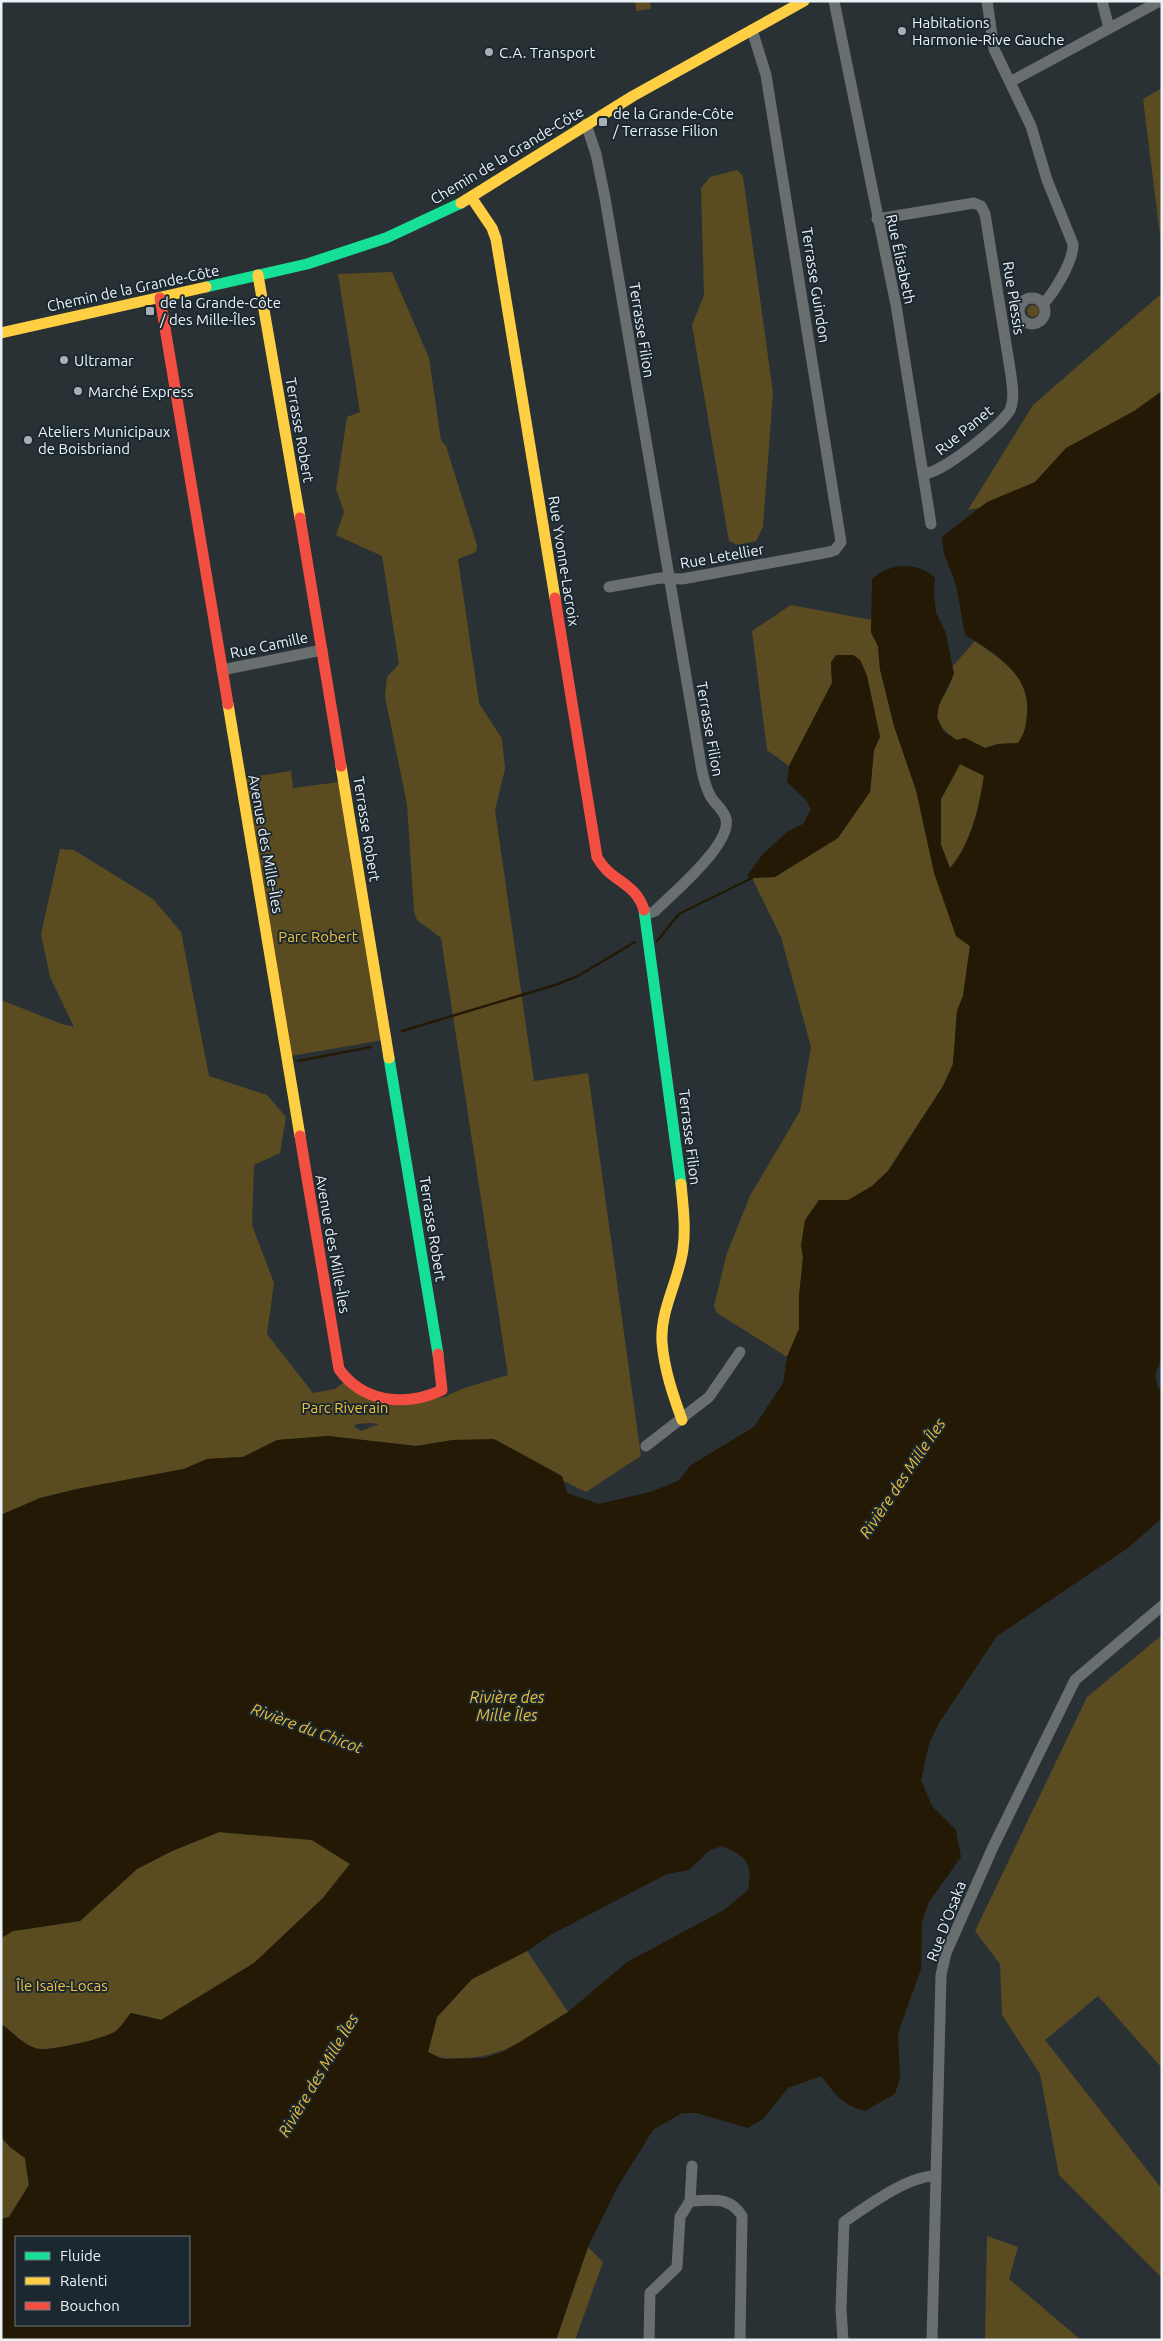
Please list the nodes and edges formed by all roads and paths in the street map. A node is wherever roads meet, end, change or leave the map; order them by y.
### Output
1 (804, 1) edge
2 (834, 1) edge
3 (987, 1) edge
4 (1102, 1) edge
5 (1160, 1) edge
6 (1109, 28) junction
7 (752, 30) junction
8 (1010, 82) junction
9 (586, 124) junction
10 (471, 197) junction
11 (877, 220) junction
12 (258, 275) junction
13 (160, 298) junction
14 (1043, 304) dead end
15 (1, 333) edge
16 (1012, 399) joint
17 (924, 474) junction
18 (931, 524) dead end
19 (838, 547) joint
20 (668, 578) junction
21 (609, 587) dead end
22 (322, 650) junction
23 (222, 670) junction
24 (645, 916) junction
25 (740, 1352) dead end
26 (443, 1388) joint
27 (682, 1420) junction
28 (646, 1446) dead end
29 (1162, 1606) edge
30 (692, 2166) dead end
31 (936, 2176) junction
32 (690, 2201) junction
33 (649, 2340) edge
34 (740, 2340) edge
35 (843, 2340) edge
36 (932, 2340) edge

1 - 7 street, Chemin de la Grande-Côte
2 - 11 street, Rue Élisabeth
3 - 8 street
4 - 6 street
5 - 6 street
6 - 8 street
7 - 9 street, Chemin de la Grande-Côte
7 - 19 street, Terrasse Guindon
8 - 14 street
9 - 10 street, Chemin de la Grande-Côte
9 - 20 street, Terrasse Filion
10 - 12 street, Chemin de la Grande-Côte
10 - 24 street, Rue Yvonne-Lacroix
11 - 16 street, Rue Plessis
11 - 17 street, Rue Élisabeth
12 - 13 street, Chemin de la Grande-Côte
12 - 22 street, Terrasse Robert
13 - 15 street, Chemin de la Grande-Côte
13 - 23 street, Avenue des Mille-Îles
16 - 17 street, Rue Panet
17 - 18 street, Rue Élisabeth
19 - 20 street, Rue Letellier
20 - 21 street, Rue Letellier
20 - 24 street, Terrasse Filion
22 - 23 street, Rue Camille
22 - 26 street, Terrasse Robert
23 - 26 street, Avenue des Mille-Îles
24 - 27 street, Terrasse Filion
25 - 27 street
27 - 28 street
29 - 31 street, Rue D'Osaka
30 - 32 street
31 - 35 street
31 - 36 street, Rue D'Osaka
32 - 33 street
32 - 34 street

